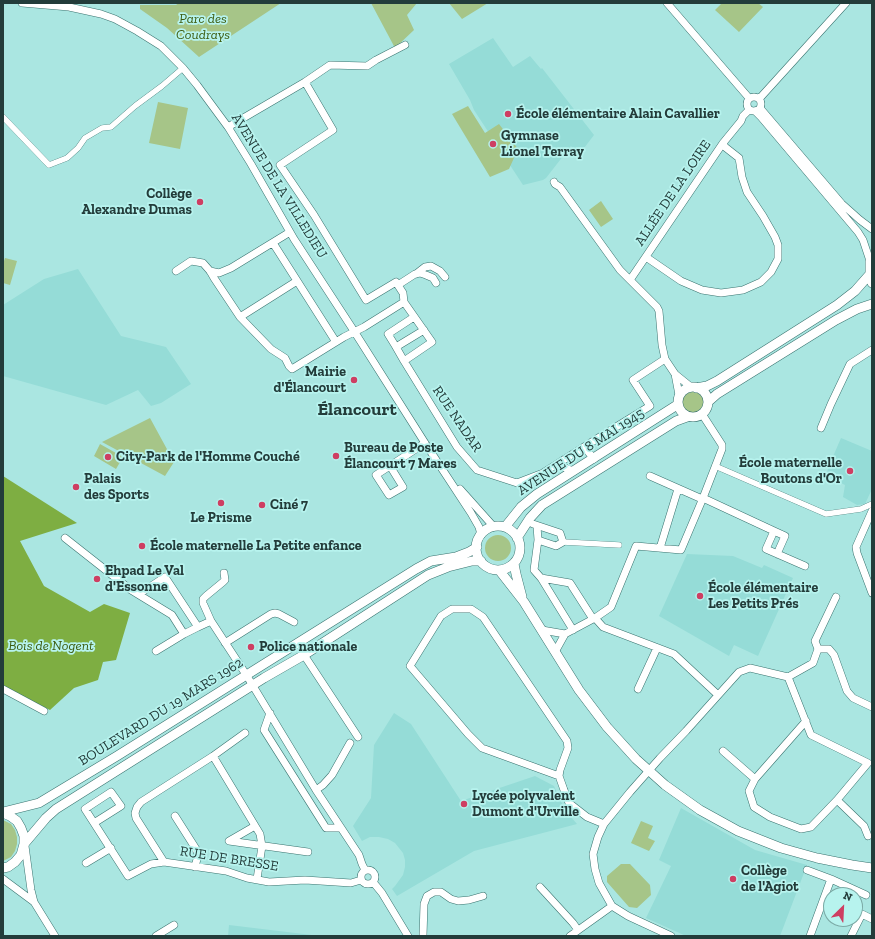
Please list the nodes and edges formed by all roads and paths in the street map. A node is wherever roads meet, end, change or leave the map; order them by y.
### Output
1 (22, 3) edge
2 (667, 3) edge
3 (846, 3) edge
4 (405, 45) dead end
5 (183, 68) junction
6 (305, 82) junction
7 (749, 98) junction
8 (759, 99) junction
9 (755, 109) junction
10 (3, 117) edge
11 (228, 128) junction
12 (723, 142) junction
13 (554, 182) dead end
14 (872, 230) edge
15 (290, 232) junction
16 (273, 243) junction
17 (646, 257) junction
18 (871, 260) edge
19 (210, 271) junction
20 (176, 272) dead end
21 (415, 274) junction
22 (445, 277) dead end
23 (871, 279) edge
24 (630, 280) junction
25 (297, 281) junction
26 (436, 283) dead end
27 (398, 285) junction
28 (404, 302) junction
29 (872, 304) edge
30 (240, 317) junction
31 (414, 317) junction
32 (424, 330) junction
33 (354, 331) junction
34 (336, 342) junction
35 (396, 347) junction
36 (872, 350) edge
37 (665, 359) junction
38 (404, 361) junction
39 (675, 374) junction
40 (694, 387) junction
41 (679, 395) junction
42 (708, 402) junction
43 (677, 405) junction
44 (702, 414) junction
45 (687, 417) junction
46 (821, 428) dead end
47 (425, 443) junction
48 (594, 458) junction
49 (390, 466) dead end
50 (715, 466) junction
51 (573, 471) junction
52 (445, 472) junction
53 (650, 476) dead end
54 (678, 489) junction
55 (702, 499) junction
56 (872, 504) edge
57 (872, 511) edge
58 (528, 522) junction
59 (537, 526) junction
60 (494, 527) junction
61 (505, 527) junction
62 (774, 531) junction
63 (481, 535) junction
64 (65, 538) dead end
65 (518, 538) junction
66 (538, 540) junction
67 (563, 542) junction
68 (619, 545) dead end
69 (476, 547) junction
70 (660, 548) junction
71 (778, 554) junction
72 (480, 560) junction
73 (514, 564) junction
74 (805, 566) dead end
75 (500, 570) junction
76 (224, 574) dead end
77 (541, 578) junction
78 (872, 593) edge
79 (139, 594) junction
80 (836, 597) dead end
81 (524, 602) junction
82 (594, 618) junction
83 (211, 621) junction
84 (294, 622) dead end
85 (198, 627) junction
86 (542, 630) junction
87 (573, 630) junction
88 (184, 634) junction
89 (564, 634) junction
90 (225, 643) junction
91 (657, 648) junction
92 (818, 649) junction
93 (156, 651) dead end
94 (555, 652) junction
95 (304, 655) junction
96 (247, 676) junction
97 (788, 677) junction
98 (253, 685) junction
99 (3, 689) edge
100 (638, 689) dead end
101 (718, 695) junction
102 (872, 707) edge
103 (44, 711) dead end
104 (270, 713) junction
105 (806, 721) junction
106 (245, 733) dead end
107 (358, 737) dead end
108 (350, 744) dead end
109 (723, 751) dead end
110 (213, 756) junction
111 (870, 763) edge
112 (649, 771) junction
113 (559, 776) junction
114 (755, 779) junction
115 (316, 790) junction
116 (837, 800) junction
117 (3, 812) edge
118 (175, 816) dead end
119 (94, 823) junction
120 (604, 824) junction
121 (255, 826) junction
122 (340, 828) junction
123 (868, 836) dead end
124 (24, 844) junction
125 (262, 846) junction
126 (110, 848) junction
127 (308, 852) dead end
128 (164, 862) junction
129 (86, 863) dead end
130 (195, 867) junction
131 (3, 868) edge
132 (872, 868) edge
133 (366, 870) junction
134 (807, 870) dead end
135 (3, 879) edge
136 (257, 879) junction
137 (361, 880) junction
138 (831, 880) junction
139 (373, 882) junction
140 (540, 887) dead end
141 (866, 895) dead end
142 (483, 896) dead end
143 (34, 902) junction
144 (612, 906) junction
145 (872, 919) edge
146 (174, 925) dead end
147 (578, 930) junction
148 (660, 934) edge
149 (55, 936) edge
150 (156, 936) edge
151 (408, 936) edge
152 (423, 936) edge
153 (570, 936) edge
154 (671, 936) edge
155 (810, 936) edge
156 (851, 936) edge

1 - 5 street, AVENUE DE LA VILLEDIEU
2 - 7 street
3 - 8 street
4 - 6 street
5 - 10 street
5 - 11 street, AVENUE DE LA VILLEDIEU
6 - 11 street
6 - 27 street
7 - 8 street
7 - 9 street
8 - 9 street
9 - 12 street, ALLÉE DE LA LOIRE
9 - 14 street
9 - 18 street
11 - 15 street, AVENUE DE LA VILLEDIEU
12 - 17 street, ALLÉE DE LA LOIRE
12 - 17 street, ALLÉE DE LA LOIRE
13 - 24 street
15 - 16 street
15 - 33 street, AVENUE DE LA VILLEDIEU
16 - 19 street
16 - 25 street
17 - 24 street, ALLÉE DE LA LOIRE
18 - 23 street
19 - 20 street
19 - 30 street
21 - 22 street
21 - 26 street
21 - 27 street
23 - 40 street
24 - 37 street
25 - 30 street
25 - 34 street
27 - 28 street
28 - 31 street
28 - 33 street
29 - 42 street
30 - 34 street
31 - 32 street
31 - 35 street, RUE NADAR
32 - 35 street
32 - 38 street
33 - 34 street
33 - 47 street, AVENUE DE LA VILLEDIEU
35 - 38 street, RUE NADAR
36 - 46 street
37 - 38 street, RUE NADAR
37 - 39 street
39 - 40 street
39 - 41 street
40 - 41 street
40 - 42 street
41 - 43 street
42 - 44 street
43 - 45 street
43 - 48 street, AVENUE DU 8 MAI 1945
44 - 45 street, AVENUE DU 8 MAI 1945
44 - 50 street
45 - 58 street, AVENUE DU 8 MAI 1945
47 - 49 street
47 - 52 street, AVENUE DE LA VILLEDIEU
48 - 51 street, AVENUE DU 8 MAI 1945
48 - 51 street
50 - 55 street
50 - 56 street
51 - 61 street, AVENUE DU 8 MAI 1945
52 - 60 street, AVENUE DE LA VILLEDIEU
52 - 63 street, AVENUE DE LA VILLEDIEU
53 - 54 street
54 - 55 street
54 - 70 street
55 - 62 street
55 - 70 street
57 - 78 street
58 - 59 street
58 - 65 street, AVENUE DU 8 MAI 1945
59 - 66 street
59 - 67 street
60 - 61 street
60 - 63 street
61 - 65 street
62 - 71 street
62 - 71 street
63 - 69 street
64 - 79 street
65 - 73 street
66 - 67 street
66 - 77 street
67 - 68 street
69 - 72 street
69 - 96 street, BOULEVARD DU 19 MARS 1962
70 - 82 street
71 - 74 street
72 - 75 street
72 - 95 street, BOULEVARD DU 19 MARS 1962
73 - 75 street
73 - 81 street
75 - 81 street
76 - 83 street
77 - 82 street
77 - 87 street
79 - 85 street
79 - 88 street
80 - 92 street
81 - 86 street
82 - 87 street
82 - 91 street
83 - 85 street
83 - 90 street
84 - 90 street
85 - 88 street
86 - 89 street
86 - 94 street
87 - 89 street
88 - 93 street
89 - 94 street
90 - 96 street
91 - 100 street
91 - 101 street
92 - 97 street
92 - 102 street
94 - 112 street
95 - 98 street, BOULEVARD DU 19 MARS 1962
95 - 107 street
96 - 98 street
96 - 117 street, BOULEVARD DU 19 MARS 1962
97 - 101 street
97 - 105 street
98 - 104 street
98 - 124 street, BOULEVARD DU 19 MARS 1962
99 - 103 street
101 - 112 street
104 - 115 street
104 - 122 street
105 - 111 street
105 - 114 street
106 - 110 street
108 - 115 street
109 - 114 street
110 - 121 street
110 - 128 street
111 - 116 street
112 - 120 street
112 - 132 street
113 - 113 street
113 - 120 street
114 - 116 street
115 - 122 street
116 - 123 street
117 - 124 street
118 - 130 street
119 - 119 street
119 - 126 street
120 - 144 street
121 - 125 street
121 - 125 street
122 - 133 street
124 - 131 street, BOULEVARD DU 19 MARS 1962
124 - 143 street
125 - 127 street
125 - 136 street
126 - 128 street
126 - 129 street
128 - 130 street, RUE DE BRESSE
130 - 136 street, RUE DE BRESSE
133 - 137 street
133 - 139 street
134 - 138 street
135 - 143 street
136 - 137 street, RUE DE BRESSE
137 - 139 street
138 - 141 street
138 - 155 street
139 - 151 street
140 - 147 street
142 - 152 street
143 - 149 street
144 - 147 street
144 - 148 street
145 - 156 street
146 - 150 street
147 - 153 street
148 - 154 street

